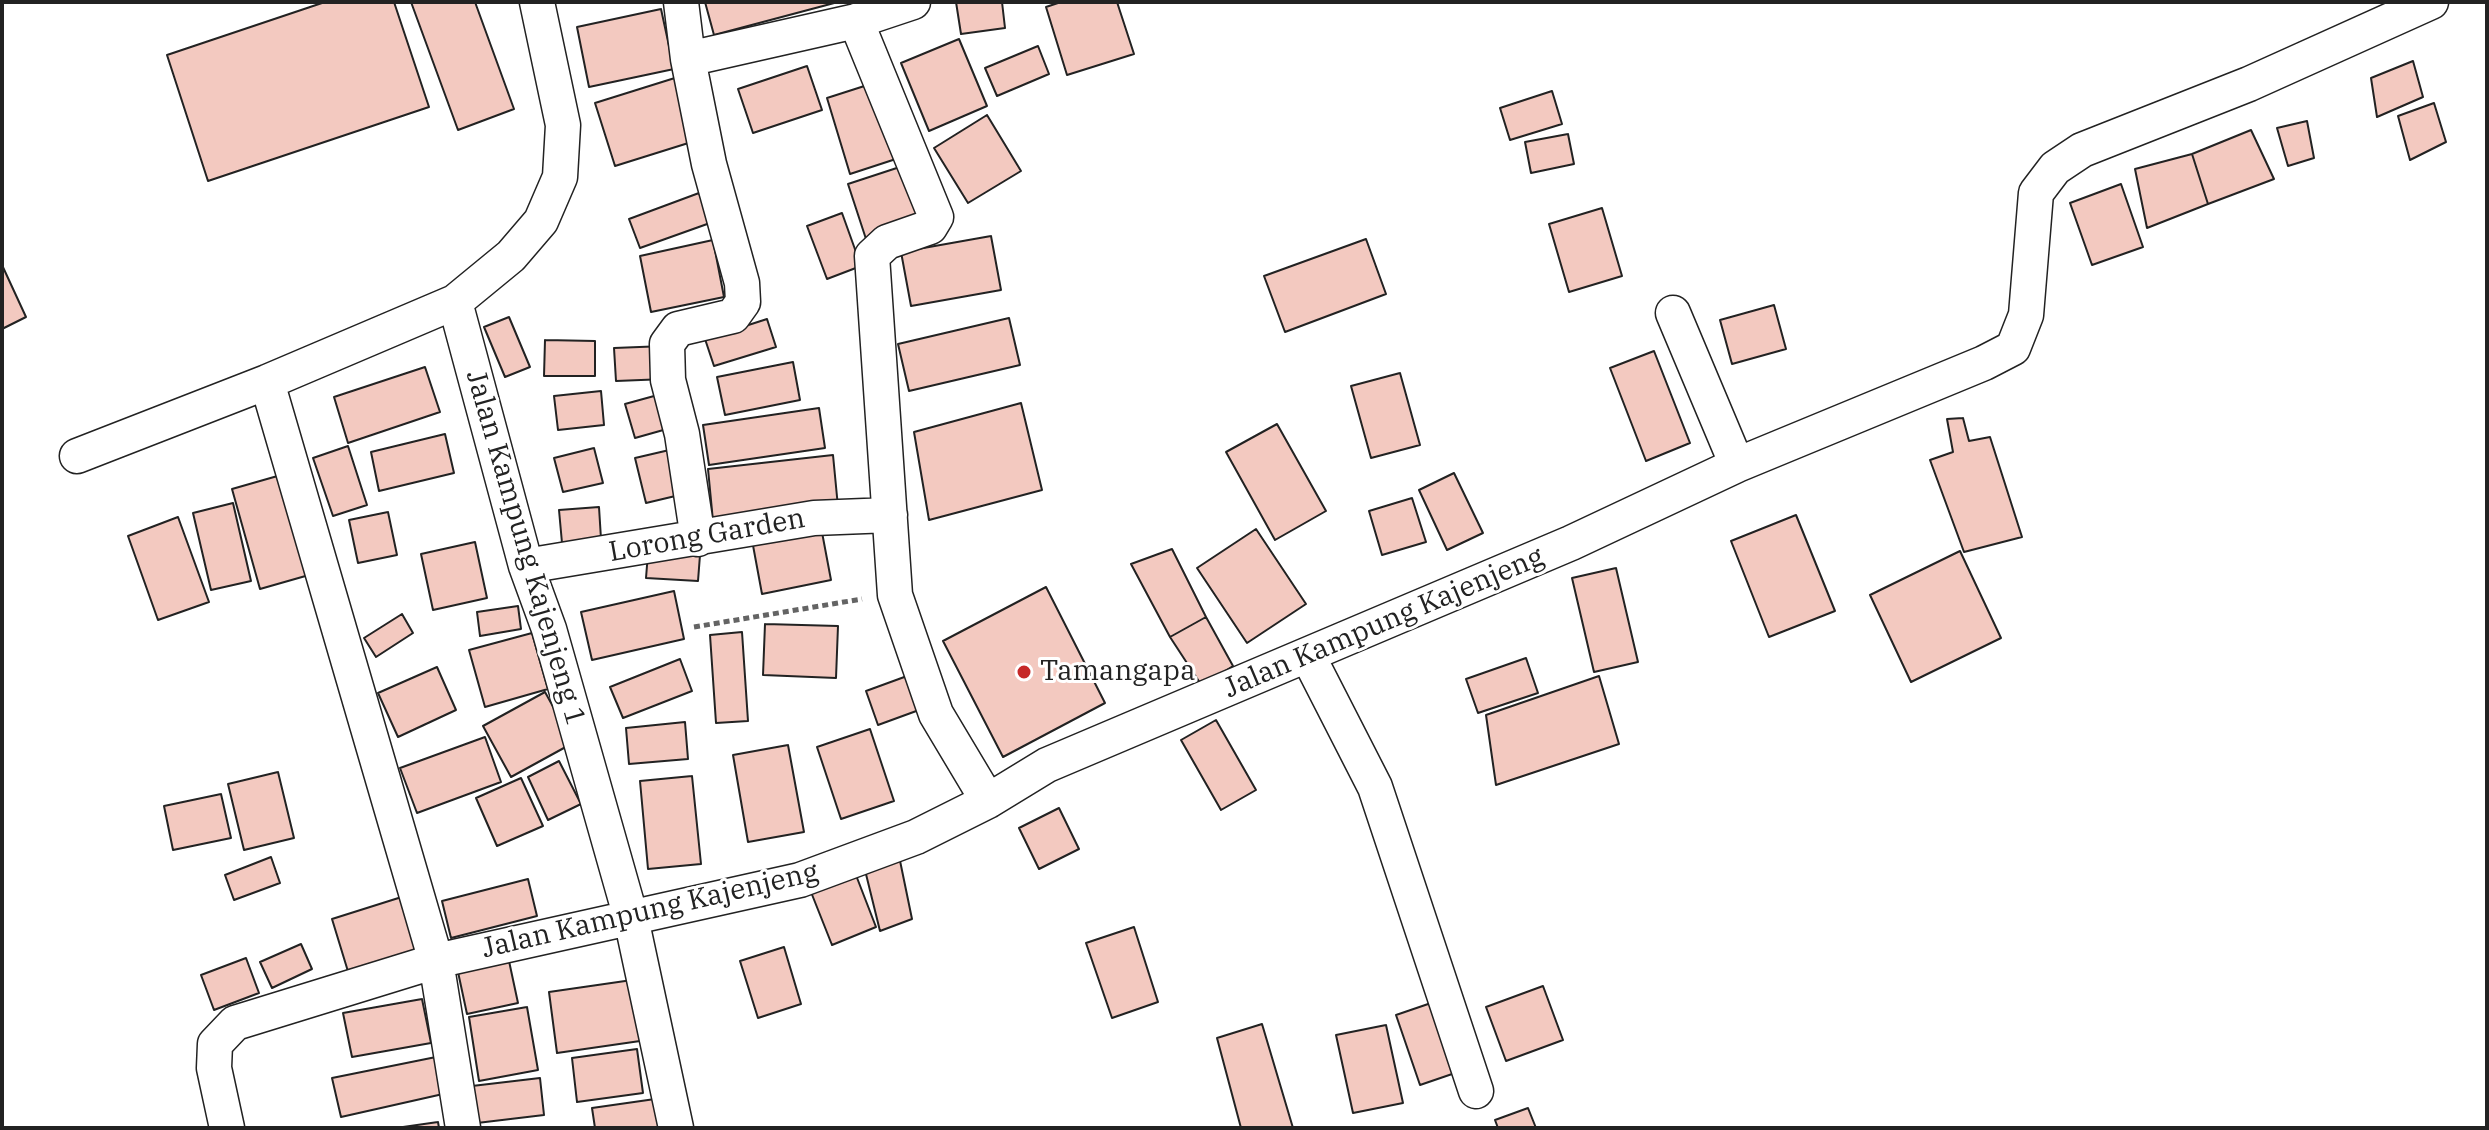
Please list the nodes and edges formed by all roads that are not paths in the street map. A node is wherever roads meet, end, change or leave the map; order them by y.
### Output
1 (537, 2) edge
2 (681, 2) edge
3 (913, 2) edge
4 (2431, 2) edge
5 (856, 21) junction
6 (688, 59) junction
7 (455, 302) junction
8 (1673, 313) dead end
9 (267, 382) junction
10 (77, 456) dead end
11 (1737, 465) junction
12 (890, 515) junction
13 (698, 539) junction
14 (526, 566) junction
15 (1308, 656) junction
16 (988, 801) junction
17 (631, 918) junction
18 (436, 961) junction
19 (1476, 1091) dead end
20 (227, 1128) edge
21 (463, 1128) edge
22 (676, 1128) edge

1 - 7 street
2 - 6 street
3 - 5 street
4 - 11 street, Jalan Kampung Kajenjeng
5 - 6 street
5 - 12 street
6 - 13 street
7 - 9 street
7 - 14 street, Jalan Kampung Kajenjeng 1
8 - 11 street
9 - 10 street
9 - 18 street
11 - 15 street, Jalan Kampung Kajenjeng
12 - 13 street, Lorong Garden
12 - 16 street
13 - 14 street, Lorong Garden
14 - 17 street, Jalan Kampung Kajenjeng 1
15 - 16 street, Jalan Kampung Kajenjeng
15 - 19 street
16 - 17 street, Jalan Kampung Kajenjeng
17 - 18 street, Jalan Kampung Kajenjeng
17 - 22 street, Jalan Kampung Kajenjeng 1
18 - 20 street, Jalan Kampung Kajenjeng
18 - 21 street

